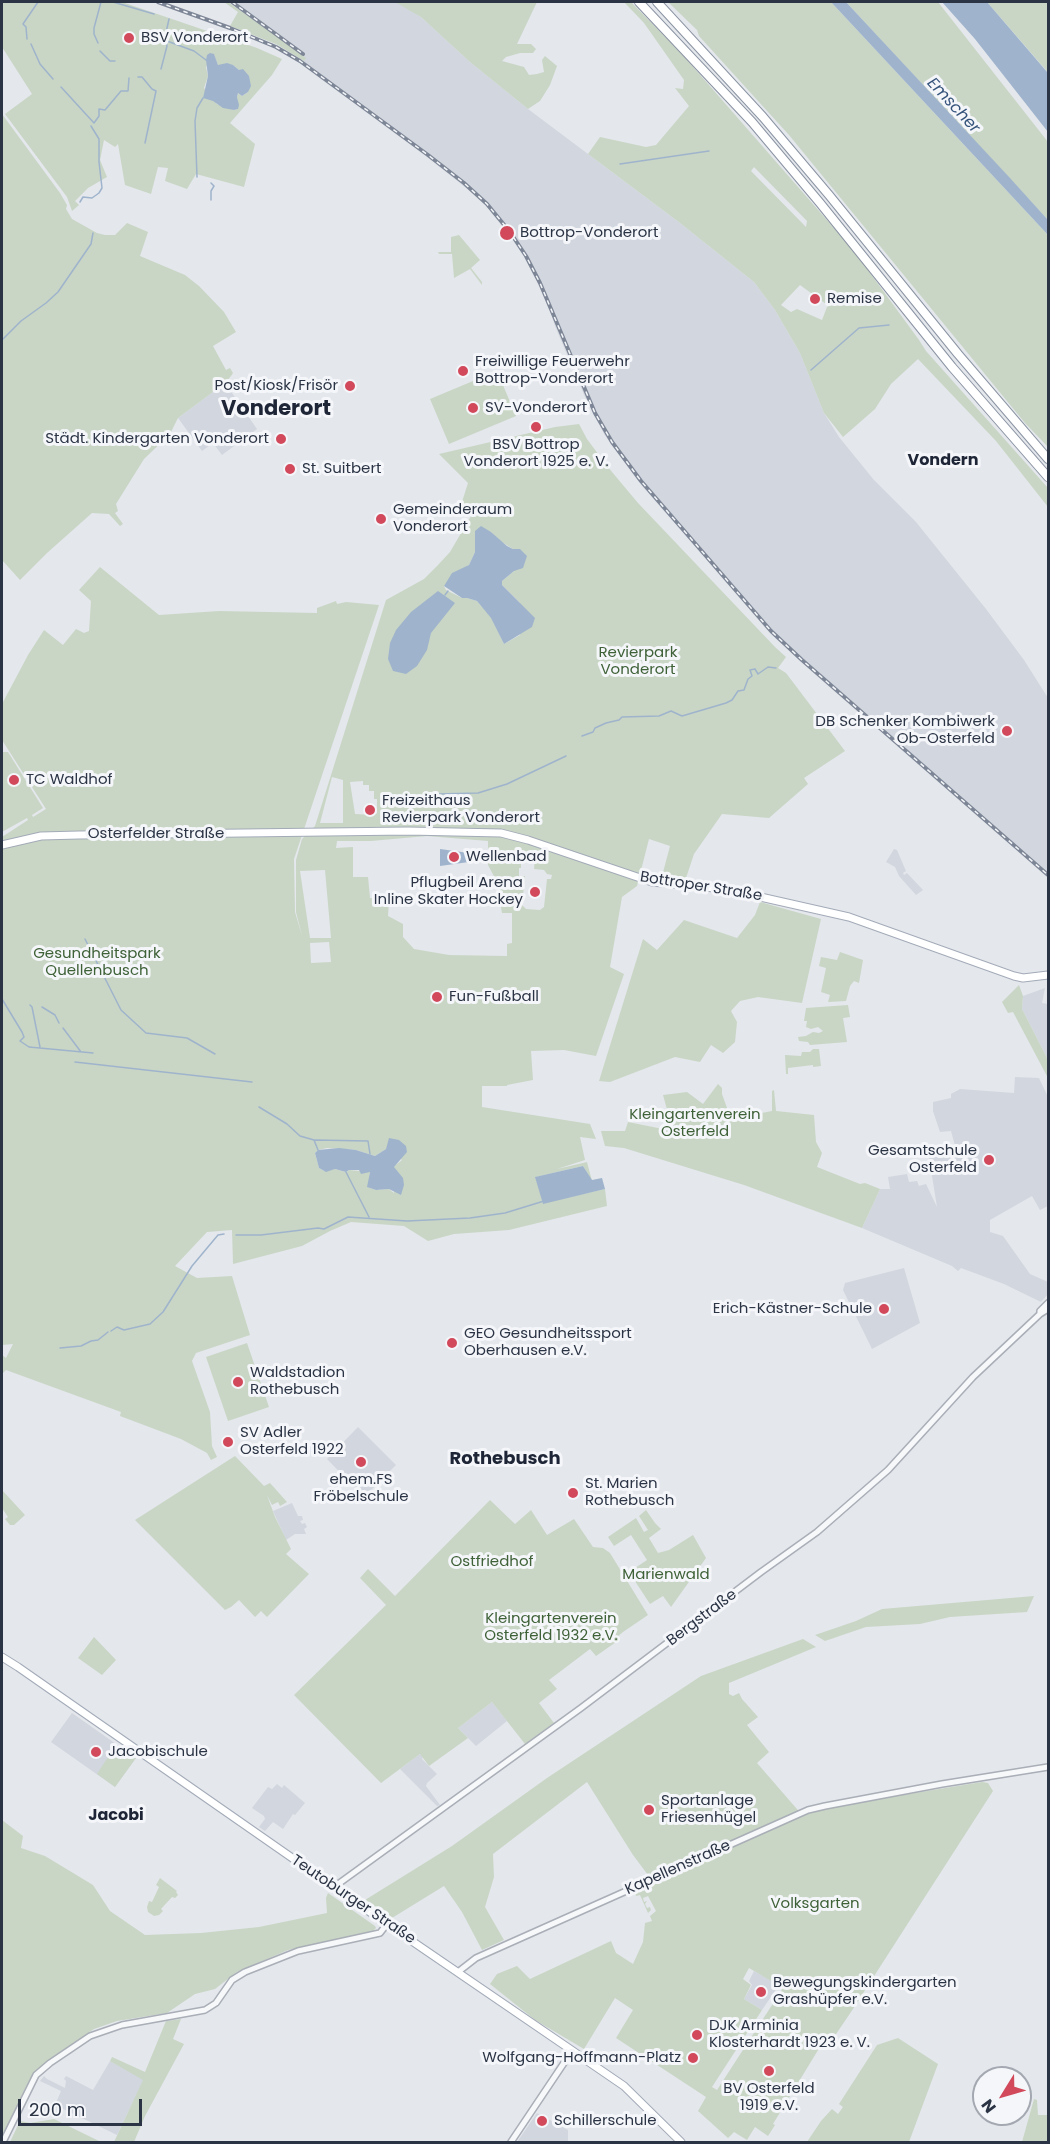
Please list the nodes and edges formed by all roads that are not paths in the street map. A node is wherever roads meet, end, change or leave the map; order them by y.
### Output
1 (639, 2) edge
2 (657, 2) edge
3 (1048, 459) edge
4 (1048, 477) edge
5 (312, 833) joint
6 (2, 846) edge
7 (1048, 975) edge
8 (1048, 1303) edge
9 (1048, 1309) edge
10 (1040, 1314) junction
11 (2, 1655) edge
12 (1048, 1767) edge
13 (334, 1887) junction
14 (384, 1922) junction
15 (458, 1972) junction
16 (572, 2051) junction
17 (3, 2142) edge
18 (511, 2142) edge
19 (681, 2142) edge

1 - 4 highway
2 - 3 highway
5 - 6 main road, Osterfelder Straße
5 - 7 main road, Bottroper Straße
8 - 10 street, Bergstraße
9 - 10 street, Bergstraße
10 - 13 street, Bergstraße
11 - 13 main road, Teutoburger Straße
12 - 15 street, Kapellenstraße
13 - 14 main road, Teutoburger Straße
14 - 15 main road, Teutoburger Straße
14 - 17 street
15 - 16 main road, Teutoburger Straße
16 - 18 street
16 - 19 main road, Teutoburger Straße

